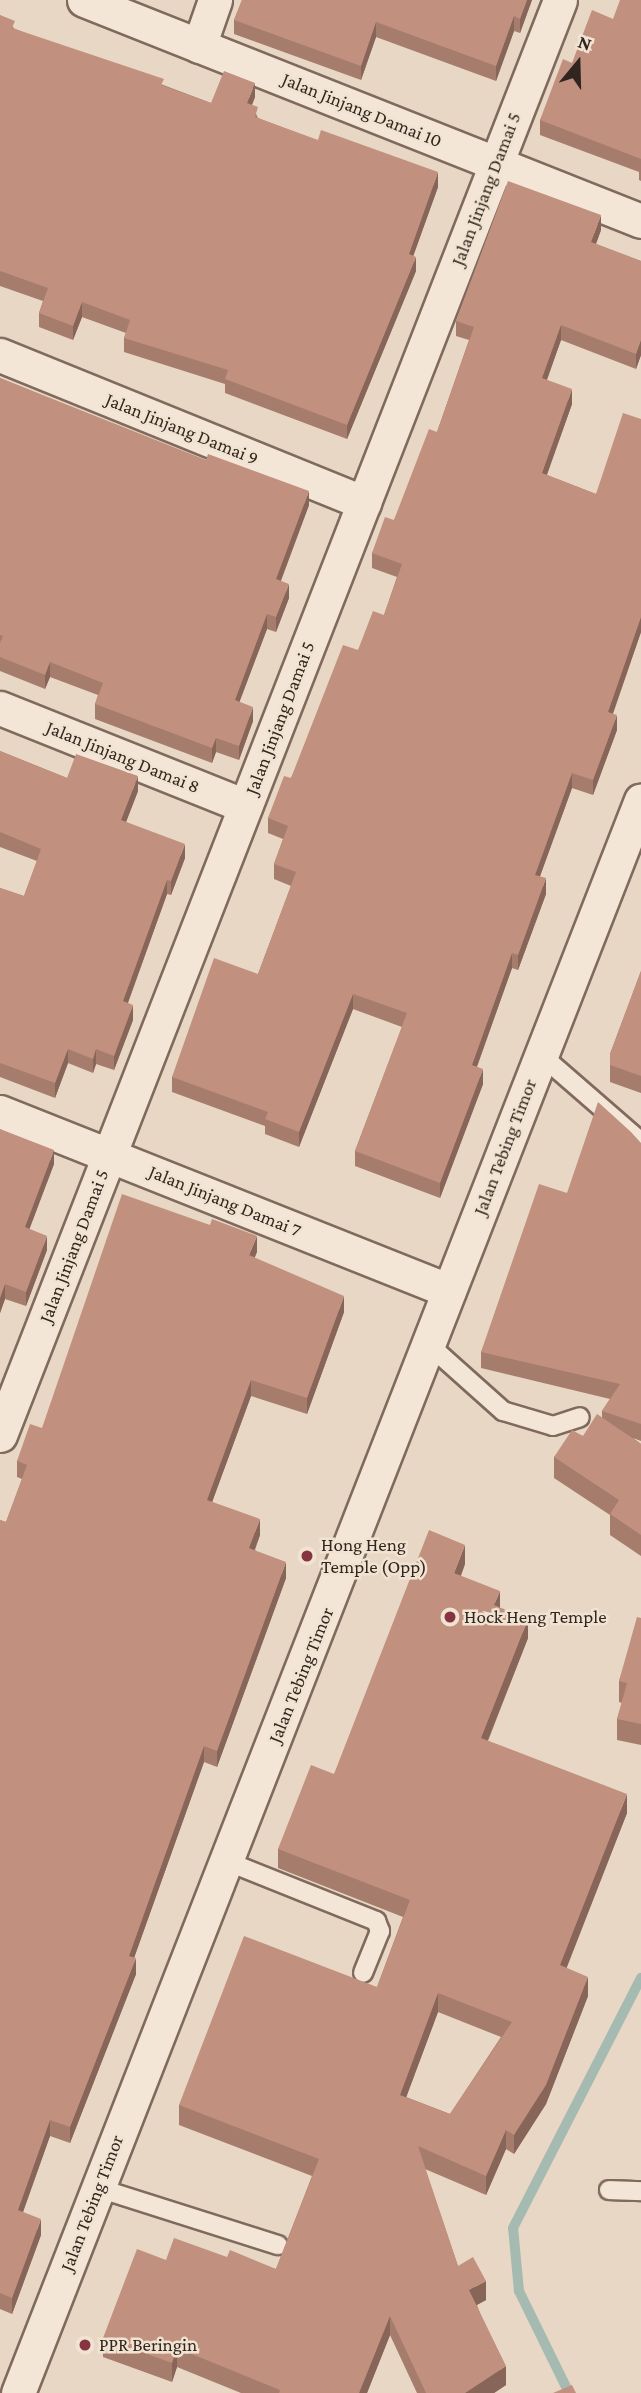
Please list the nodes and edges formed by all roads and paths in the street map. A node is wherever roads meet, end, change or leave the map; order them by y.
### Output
1 (83, 0) edge
2 (215, 0) edge
3 (559, 0) edge
4 (199, 46) junction
5 (496, 163) junction
6 (641, 221) edge
7 (0, 355) edge
8 (364, 503) junction
9 (0, 708) edge
10 (641, 800) edge
11 (245, 806) junction
12 (541, 1055) junction
13 (0, 1111) edge
14 (641, 1142) edge
15 (109, 1155) junction
16 (449, 1291) junction
17 (428, 1344) junction
18 (580, 1417) dead end
19 (0, 1435) edge
20 (226, 1861) junction
21 (363, 1973) dead end
22 (98, 2188) junction
23 (609, 2190) dead end
24 (641, 2191) edge
25 (278, 2245) dead end
26 (29, 2390) edge

1 - 4 street, Jalan Jinjang Damai 10
2 - 4 street
3 - 5 street, Jalan Jinjang Damai 5
4 - 5 street, Jalan Jinjang Damai 10
5 - 6 street, Jalan Jinjang Damai 10
5 - 8 street, Jalan Jinjang Damai 5
7 - 8 street, Jalan Jinjang Damai 9
8 - 11 street, Jalan Jinjang Damai 5
9 - 11 street, Jalan Jinjang Damai 8
10 - 12 street, Jalan Tebing Timor
11 - 15 street, Jalan Jinjang Damai 5
12 - 14 lane
12 - 16 street, Jalan Tebing Timor
13 - 15 street, Jalan Jinjang Damai 7
15 - 16 street, Jalan Jinjang Damai 7
15 - 19 street, Jalan Jinjang Damai 5
16 - 17 street, Jalan Tebing Timor
17 - 18 lane
17 - 20 street, Jalan Tebing Timor
20 - 21 lane
20 - 22 street, Jalan Tebing Timor
22 - 25 lane
22 - 26 street, Jalan Tebing Timor
23 - 24 lane

